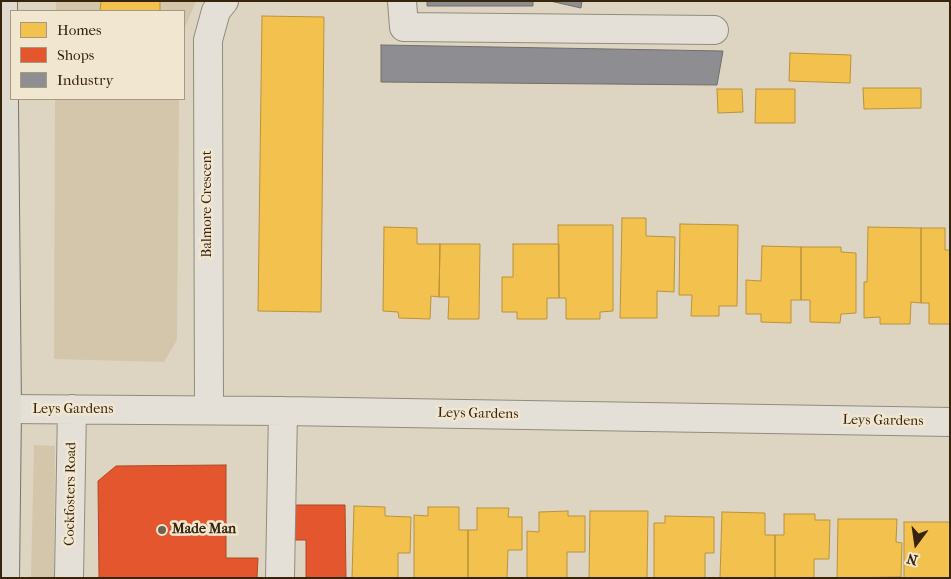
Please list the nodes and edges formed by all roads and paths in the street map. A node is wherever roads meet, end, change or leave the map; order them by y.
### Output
1 (3, 1) edge
2 (224, 1) edge
3 (402, 1) edge
4 (714, 30) dead end
5 (72, 410) junction
6 (209, 410) junction
7 (283, 411) junction
8 (5, 416) edge
9 (950, 422) edge
10 (5, 578) edge
11 (69, 578) edge
12 (280, 578) edge

1 - 8 main road
2 - 6 street, Balmore Crescent
3 - 4 street
5 - 6 street, Leys Gardens
5 - 8 street, Leys Gardens
5 - 11 street, Cockfosters Road
6 - 7 street, Leys Gardens
7 - 9 street, Leys Gardens
7 - 12 street
8 - 10 main road

